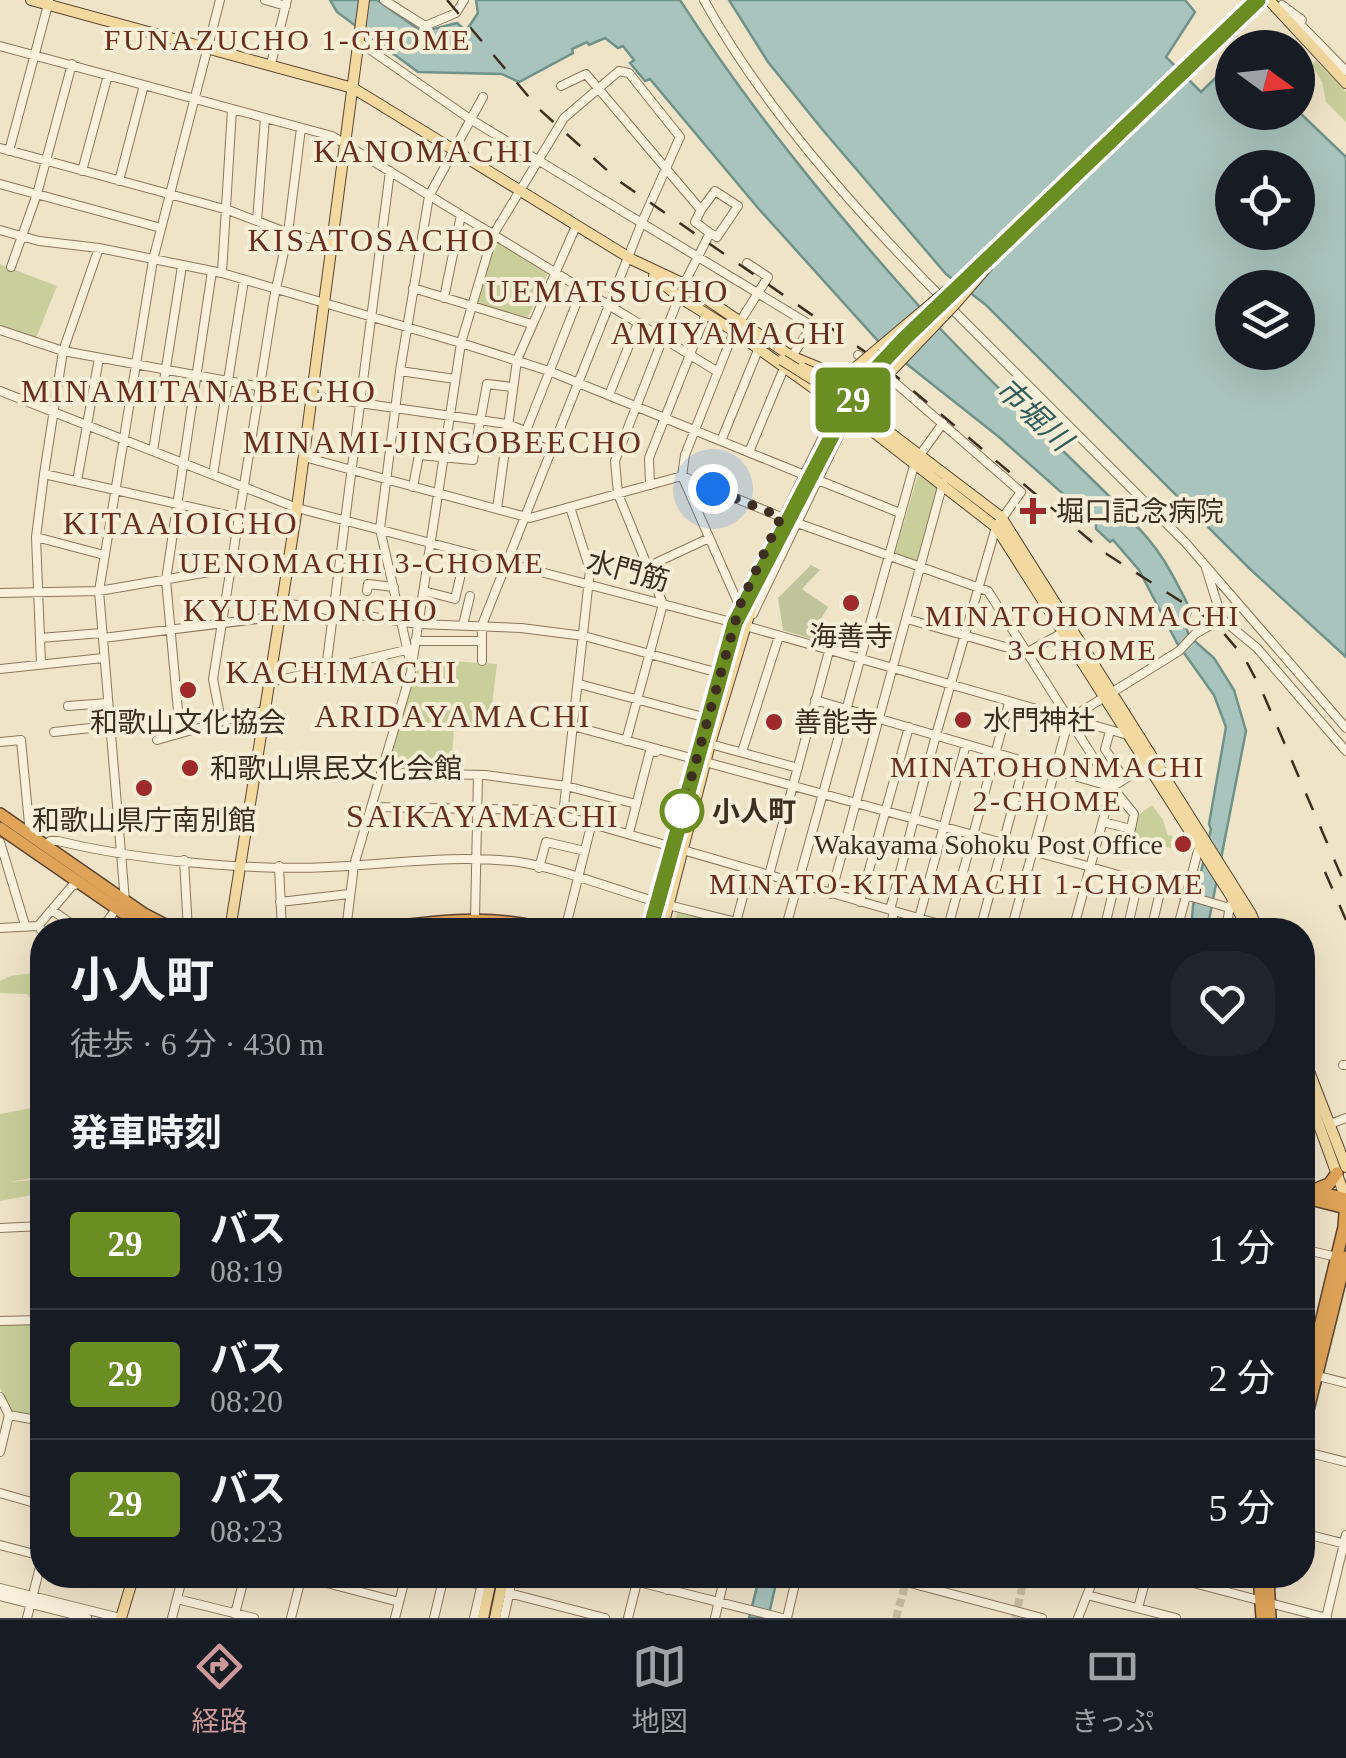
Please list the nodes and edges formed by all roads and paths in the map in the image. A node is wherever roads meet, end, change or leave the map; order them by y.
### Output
1 (31, 0) edge
2 (220, 0) edge
3 (265, 0) edge
4 (364, 0) edge
5 (384, 0) edge
6 (704, 0) edge
7 (1270, 0) edge
8 (1257, 1) edge
9 (49, 2) edge
10 (287, 3) edge
11 (460, 3) edge
12 (1281, 9) junction
13 (359, 38) junction
14 (0, 46) edge
15 (207, 48) junction
16 (34, 55) junction
17 (72, 64) junction
18 (271, 64) junction
19 (1346, 71) edge
20 (108, 74) junction
21 (1346, 83) edge
22 (144, 85) junction
23 (562, 86) dead end
24 (353, 88) junction
25 (598, 89) junction
26 (483, 96) dead end
27 (192, 98) junction
28 (232, 109) junction
29 (265, 118) junction
30 (470, 119) junction
31 (302, 128) junction
32 (345, 144) junction
33 (4, 150) edge
34 (453, 150) junction
35 (46, 161) junction
36 (538, 161) junction
37 (82, 171) junction
38 (390, 171) junction
39 (666, 172) junction
40 (118, 181) junction
41 (0, 184) edge
42 (519, 190) junction
43 (37, 194) junction
44 (168, 194) junction
45 (428, 196) junction
46 (228, 210) junction
47 (701, 210) junction
48 (461, 215) junction
49 (257, 221) junction
50 (642, 222) junction
51 (576, 226) junction
52 (161, 228) junction
53 (0, 230) edge
54 (710, 232) junction
55 (288, 233) junction
56 (493, 235) junction
57 (1016, 236) junction
58 (23, 238) junction
59 (332, 244) junction
60 (99, 248) junction
61 (697, 256) junction
62 (631, 258) junction
63 (153, 260) junction
64 (747, 263) dead end
65 (182, 266) junction
66 (11, 267) dead end
67 (217, 272) junction
68 (554, 272) junction
69 (657, 275) junction
70 (244, 280) junction
71 (684, 284) junction
72 (413, 288) junction
73 (278, 290) junction
74 (582, 290) junction
75 (758, 293) junction
76 (679, 297) junction
77 (444, 298) junction
78 (324, 302) junction
79 (472, 305) junction
80 (609, 306) junction
81 (706, 314) junction
82 (370, 316) junction
83 (741, 320) junction
84 (638, 323) junction
85 (531, 324) junction
86 (406, 326) junction
87 (0, 330) edge
88 (734, 331) junction
89 (662, 339) junction
90 (461, 343) junction
91 (758, 350) junction
92 (62, 351) junction
93 (690, 355) junction
94 (99, 358) junction
95 (516, 360) junction
96 (785, 360) junction
97 (136, 363) junction
98 (166, 368) junction
99 (400, 371) junction
100 (549, 371) junction
101 (718, 372) junction
102 (195, 373) junction
103 (228, 379) junction
104 (455, 379) junction
105 (846, 380) junction
106 (580, 383) junction
107 (260, 385) junction
108 (512, 387) junction
109 (0, 391) edge
110 (608, 394) junction
111 (311, 396) junction
112 (847, 397) junction
113 (359, 401) junction
114 (636, 405) junction
115 (395, 406) junction
116 (836, 406) junction
117 (54, 412) junction
118 (450, 416) junction
119 (851, 416) junction
120 (666, 418) junction
121 (480, 420) junction
122 (943, 423) junction
123 (508, 424) junction
124 (88, 426) junction
125 (526, 431) junction
126 (695, 431) junction
127 (124, 440) junction
128 (722, 441) junction
129 (555, 442) junction
130 (153, 452) junction
131 (749, 452) junction
132 (304, 457) junction
133 (445, 457) junction
134 (917, 458) junction
135 (183, 464) junction
136 (349, 468) junction
137 (804, 469) junction
138 (44, 474) junction
139 (213, 475) junction
140 (682, 476) junction
141 (818, 480) junction
142 (78, 481) junction
143 (386, 481) junction
144 (943, 483) junction
145 (650, 484) junction
146 (244, 487) junction
147 (413, 487) junction
148 (114, 490) junction
149 (440, 494) junction
150 (618, 494) junction
151 (176, 505) junction
152 (570, 507) junction
153 (298, 508) junction
154 (497, 509) junction
155 (900, 513) junction
156 (526, 517) junction
157 (781, 517) junction
158 (240, 518) junction
159 (343, 520) junction
160 (999, 522) junction
161 (797, 523) junction
162 (380, 530) junction
163 (36, 537) junction
164 (707, 539) junction
165 (432, 543) junction
166 (104, 555) junction
167 (290, 558) junction
168 (888, 558) junction
169 (507, 563) junction
170 (1206, 565) junction
171 (647, 567) junction
172 (232, 568) junction
173 (920, 568) junction
174 (460, 578) dead end
175 (166, 580) junction
176 (590, 584) junction
177 (394, 588) junction
178 (978, 588) junction
179 (367, 590) dead end
180 (100, 591) junction
181 (424, 591) junction
182 (37, 592) junction
183 (0, 593) edge
184 (470, 596) dead end
185 (283, 603) junction
186 (663, 604) junction
187 (740, 605) junction
188 (333, 610) junction
189 (281, 616) junction
190 (906, 619) junction
191 (1222, 619) junction
192 (403, 620) junction
193 (224, 624) junction
194 (418, 624) junction
195 (740, 624) junction
196 (463, 625) junction
197 (482, 625) junction
198 (172, 630) junction
199 (1064, 632) junction
200 (102, 636) junction
201 (584, 636) junction
202 (779, 636) junction
203 (965, 636) junction
204 (40, 638) junction
205 (482, 642) junction
206 (413, 646) junction
207 (829, 650) junction
208 (1026, 653) junction
209 (650, 654) junction
210 (103, 658) junction
211 (860, 660) junction
212 (482, 661) dead end
213 (42, 664) junction
214 (0, 668) edge
215 (326, 669) junction
216 (893, 669) junction
217 (719, 674) junction
218 (270, 679) junction
219 (579, 684) junction
220 (951, 686) junction
221 (1108, 694) junction
222 (638, 699) junction
223 (816, 700) junction
224 (107, 702) junction
225 (1010, 703) junction
226 (68, 706) dead end
227 (847, 710) junction
228 (265, 712) junction
229 (707, 718) junction
230 (880, 718) junction
231 (1069, 719) junction
232 (221, 721) junction
233 (574, 726) junction
234 (909, 727) junction
235 (110, 728) junction
236 (1346, 728) edge
237 (180, 729) junction
238 (1110, 731) junction
239 (54, 732) dead end
240 (1132, 734) junction
241 (936, 735) junction
242 (157, 740) dead end
243 (626, 741) junction
244 (0, 742) edge
245 (710, 744) junction
246 (966, 744) junction
247 (1346, 751) edge
248 (742, 752) junction
249 (996, 752) junction
250 (674, 754) junction
251 (1024, 761) junction
252 (700, 762) junction
253 (1148, 765) junction
254 (798, 768) junction
255 (1055, 769) junction
256 (382, 772) junction
257 (478, 775) junction
258 (1124, 779) junction
259 (566, 786) junction
260 (792, 786) junction
261 (1112, 786) junction
262 (823, 795) junction
263 (636, 804) junction
264 (856, 804) junction
265 (372, 806) junction
266 (478, 808) junction
267 (885, 812) junction
268 (0, 814) edge
269 (563, 814) junction
270 (914, 820) junction
271 (592, 822) junction
272 (1103, 822) junction
273 (0, 828) edge
274 (944, 828) junction
275 (629, 833) junction
276 (30, 834) junction
277 (974, 835) junction
278 (0, 842) edge
279 (1003, 843) junction
280 (1201, 846) junction
281 (677, 847) junction
282 (41, 849) junction
283 (1033, 851) junction
284 (585, 852) junction
285 (121, 854) junction
286 (476, 859) junction
287 (184, 860) junction
288 (354, 865) junction
289 (240, 866) junction
290 (279, 866) junction
291 (1091, 867) junction
292 (540, 868) junction
293 (750, 870) junction
294 (769, 875) junction
295 (1117, 875) junction
296 (578, 879) junction
297 (85, 881) junction
298 (1138, 882) junction
299 (798, 884) junction
300 (1161, 888) junction
301 (1229, 891) junction
302 (350, 894) junction
303 (832, 894) junction
304 (1188, 896) junction
305 (280, 902) junction
306 (860, 902) junction
307 (663, 903) junction
308 (120, 905) junction
309 (52, 910) junction
310 (892, 911) junction
311 (47, 918) edge
312 (63, 918) edge
313 (110, 918) edge
314 (135, 918) edge
315 (149, 918) edge
316 (187, 918) edge
317 (232, 918) edge
318 (281, 918) edge
319 (347, 918) edge
320 (475, 918) edge
321 (567, 918) edge
322 (656, 918) edge
323 (662, 918) edge
324 (710, 918) edge
325 (737, 918) edge
326 (788, 918) edge
327 (891, 918) edge
328 (919, 918) joint
329 (950, 918) edge
330 (983, 918) edge
331 (1014, 918) edge
332 (1076, 918) edge
333 (1106, 918) edge
334 (1130, 918) edge
335 (1154, 918) edge
336 (1182, 918) edge
337 (1227, 918) edge
338 (1242, 918) edge
339 (1249, 918) edge
340 (24, 925) junction
341 (30, 926) edge
342 (0, 928) edge
343 (1315, 1085) edge
344 (1346, 1118) edge
345 (1315, 1124) edge
346 (1330, 1124) junction
347 (1343, 1170) edge
348 (1315, 1189) edge
349 (1315, 1193) edge
350 (1315, 1195) edge
351 (1346, 1199) edge
352 (1346, 1208) edge
353 (30, 1227) edge
354 (0, 1228) edge
355 (1315, 1251) edge
356 (1343, 1259) edge
357 (30, 1320) edge
358 (0, 1321) edge
359 (1315, 1354) edge
360 (1315, 1375) edge
361 (1346, 1383) edge
362 (0, 1398) edge
363 (8, 1415) junction
364 (30, 1419) edge
365 (0, 1450) edge
366 (1315, 1454) edge
367 (1346, 1462) edge
368 (0, 1493) edge
369 (30, 1502) edge
370 (1315, 1536) edge
371 (1345, 1541) edge
372 (0, 1545) edge
373 (30, 1554) edge
374 (0, 1588) edge
375 (35, 1588) edge
376 (130, 1588) edge
377 (180, 1588) edge
378 (242, 1588) edge
379 (297, 1588) edge
380 (348, 1588) edge
381 (403, 1588) edge
382 (440, 1588) edge
383 (491, 1588) edge
384 (492, 1588) edge
385 (493, 1588) edge
386 (494, 1588) edge
387 (506, 1588) edge
388 (636, 1588) edge
389 (660, 1588) edge
390 (722, 1588) edge
391 (792, 1588) edge
392 (929, 1588) edge
393 (1090, 1588) edge
394 (1143, 1588) edge
395 (1212, 1588) edge
396 (1261, 1588) edge
397 (1266, 1588) edge
398 (667, 1590) joint
399 (1087, 1595) junction
400 (0, 1596) edge
401 (177, 1599) junction
402 (32, 1600) junction
403 (399, 1602) junction
404 (718, 1602) junction
405 (1264, 1602) junction
406 (1138, 1608) junction
407 (235, 1616) edge
408 (82, 1617) edge
409 (781, 1617) edge
410 (27, 1618) edge
411 (121, 1618) edge
412 (172, 1618) edge
413 (254, 1618) edge
414 (291, 1618) edge
415 (395, 1618) edge
416 (434, 1618) edge
417 (474, 1618) edge
418 (483, 1618) edge
419 (495, 1618) edge
420 (504, 1618) edge
421 (606, 1618) edge
422 (628, 1618) edge
423 (714, 1618) edge
424 (1042, 1618) edge
425 (1078, 1618) edge
426 (1176, 1618) edge
427 (1262, 1618) edge
428 (1270, 1618) edge
429 (1326, 1618) edge

1 - 9 main road
2 - 15 street
3 - 10 street
4 - 13 main road
5 - 11 street
6 - 170 street
7 - 12 main road
8 - 57 main road, bridge
9 - 15 main road
9 - 16 street
10 - 18 street
12 - 19 street
12 - 21 main road
13 - 24 main road
13 - 30 street
14 - 16 street
15 - 18 main road
15 - 27 street
16 - 17 street
16 - 33 street
17 - 20 street
17 - 35 street
18 - 24 main road
20 - 22 street
20 - 37 street
22 - 27 street
22 - 40 street
23 - 25 street
24 - 32 main road
24 - 34 main road
25 - 36 street
25 - 39 street
25 - 39 street
26 - 30 street
27 - 28 street
27 - 44 street
28 - 29 street
28 - 46 street
29 - 31 street
29 - 49 street
30 - 34 street
30 - 36 street
31 - 32 street
31 - 55 street
32 - 38 street
32 - 59 main road
33 - 35 street
34 - 42 main road
34 - 45 street
35 - 37 street
35 - 43 street
36 - 42 street
36 - 50 street
37 - 40 street
38 - 45 street
38 - 82 street
39 - 47 street
39 - 50 street
40 - 44 street
41 - 43 street
42 - 51 main road
42 - 56 street
43 - 52 street
43 - 58 street
44 - 46 street
44 - 52 street
45 - 48 street
45 - 72 street
46 - 49 street
46 - 67 street
47 - 54 street
47 - 54 street
48 - 56 street
48 - 77 street
49 - 55 street
50 - 61 street
50 - 62 street
51 - 62 main road
51 - 68 street
52 - 63 street
53 - 58 street
54 - 61 street
55 - 59 street
55 - 73 street
56 - 68 street
56 - 79 street
57 - 96 main road, bridge
57 - 96 main road, bridge
57 - 195 main road, bridge
58 - 60 street
58 - 66 street
59 - 78 main road
60 - 63 street
60 - 92 street
61 - 71 street
61 - 75 street
62 - 69 main road
62 - 80 street
63 - 65 street
63 - 97 street
64 - 75 street
65 - 67 street
65 - 98 street
67 - 70 street
67 - 102 street
68 - 74 street
68 - 85 street
69 - 71 main road
69 - 76 main road
69 - 96 main road
70 - 73 street
70 - 103 street
71 - 83 main road
72 - 77 street
72 - 86 street
73 - 78 street
73 - 107 street
74 - 80 street
74 - 100 street
75 - 83 street
75 - 96 street
76 - 81 main road
76 - 89 street
77 - 79 street
78 - 82 street
78 - 111 main road
79 - 85 street
79 - 90 street
80 - 84 street
80 - 106 street
81 - 88 main road
81 - 93 street
82 - 86 street
82 - 113 street
83 - 96 main road
84 - 89 street
84 - 110 street
85 - 95 street
86 - 90 street
86 - 99 street
87 - 92 street
88 - 91 main road
88 - 101 street
89 - 93 street
89 - 114 street
90 - 95 street
90 - 104 street
91 - 96 main road
91 - 128 street
92 - 94 street
92 - 117 street
93 - 101 street
93 - 120 street
94 - 97 street
94 - 124 street
95 - 100 street
95 - 108 street
96 - 105 main road
96 - 116 main road
96 - 131 street
97 - 98 street
97 - 127 street
98 - 102 street
98 - 130 street
99 - 104 street
99 - 115 street
100 - 106 street
100 - 125 street
101 - 126 street
102 - 103 street
102 - 135 street
103 - 107 street
103 - 139 street
104 - 118 street
105 - 112 main road
105 - 122 street
106 - 110 street
106 - 129 street
107 - 111 street
107 - 146 street
108 - 121 street
108 - 123 street
109 - 117 street, 水門筋
110 - 114 street
111 - 113 street
111 - 132 main road
112 - 116 street
112 - 119 street
112 - 134 main road
113 - 115 street
113 - 136 street
114 - 120 street
114 - 150 street
115 - 118 street
115 - 143 street
116 - 119 main road
116 - 137 street
117 - 124 street, 水門筋
117 - 138 street
118 - 121 street
118 - 133 street
119 - 134 main road
119 - 141 street
120 - 126 street
120 - 145 street
121 - 123 street
121 - 133 street
122 - 134 street
122 - 160 street
123 - 125 street
123 - 154 street
124 - 127 street, 水門筋
124 - 142 street
125 - 129 street
126 - 128 street
126 - 140 street
127 - 130 street, 水門筋
127 - 148 street
128 - 131 street
129 - 156 street
130 - 135 street, 水門筋
131 - 137 street
132 - 136 street
132 - 153 main road
133 - 147 street
133 - 149 street
134 - 144 main road
134 - 155 street
134 - 160 main road
135 - 139 street, 水門筋
135 - 151 street
136 - 143 street
136 - 159 street
137 - 157 street
138 - 142 street
138 - 163 street
139 - 146 street, 水門筋
140 - 145 street
140 - 157 street
140 - 164 street
141 - 155 street
141 - 161 street
142 - 148 street
143 - 147 street
143 - 162 street
144 - 160 main road
144 - 173 street
145 - 150 street
146 - 153 street, 水門筋
146 - 158 street
147 - 149 street
148 - 151 street
148 - 166 street
149 - 154 street
149 - 165 street
150 - 152 street
150 - 171 street
151 - 158 street
151 - 175 street
152 - 156 street
152 - 176 street
153 - 159 street, 水門筋
153 - 167 main road
154 - 156 street
155 - 168 street
156 - 169 street
157 - 187 street
158 - 172 street
159 - 162 street, 水門筋
159 - 188 street
160 - 178 street
160 - 199 main road
160 - 221 main road
161 - 168 street
161 - 195 street
162 - 165 street, 水門筋
162 - 177 street
163 - 166 street
163 - 182 street
164 - 171 street
164 - 187 street
165 - 169 street, 水門筋
165 - 181 street
166 - 180 street
167 - 172 street
167 - 185 main road
168 - 173 street
168 - 211 street
169 - 176 street, 水門筋
169 - 197 street
170 - 191 street
170 - 236 street
171 - 186 street
172 - 175 street
172 - 193 street
173 - 178 street
173 - 190 street
174 - 181 street
175 - 180 street
175 - 198 street
176 - 186 street, 水門筋
176 - 201 street
177 - 179 street
177 - 192 street
178 - 203 street
178 - 208 street
180 - 182 street
180 - 200 street
181 - 194 street
182 - 183 street
182 - 204 street
184 - 196 street
185 - 188 street
185 - 189 main road
186 - 195 street, 水門筋
186 - 209 street
187 - 195 street
188 - 192 street
188 - 215 street
189 - 193 street
189 - 218 main road
190 - 203 street
190 - 216 street
191 - 221 street
191 - 247 street
192 - 194 street
192 - 206 street
193 - 198 street
193 - 232 street
194 - 196 street
194 - 206 street
195 - 202 street, 水門筋
195 - 217 main road
195 - 245 main road
196 - 197 street
197 - 201 street
197 - 205 street
198 - 200 street
198 - 237 street
199 - 208 street
199 - 221 main road
200 - 204 street
200 - 210 street
201 - 209 street
201 - 219 street
202 - 207 street, 水門筋
202 - 248 street
203 - 208 street
203 - 220 street
204 - 213 street
205 - 206 street
205 - 212 street
206 - 215 street
206 - 256 street
207 - 211 street, 水門筋
207 - 223 street
208 - 231 street
209 - 217 street
209 - 222 street
210 - 213 street
210 - 224 street
211 - 216 street, 水門筋
211 - 227 street
213 - 214 street
215 - 218 street
216 - 220 street, 水門筋
216 - 230 street
217 - 229 main road
218 - 228 main road
219 - 222 street
219 - 233 street
220 - 225 street, 水門筋
220 - 241 street
221 - 231 street
221 - 240 main road
222 - 229 street
222 - 243 street
223 - 227 street
223 - 254 street
224 - 226 street
224 - 235 street
225 - 231 street, 水門筋
225 - 249 street
227 - 230 street
227 - 262 street
228 - 232 street
228 - 289 main road
229 - 252 main road
230 - 234 street
230 - 264 street
231 - 238 street, 水門筋
231 - 255 street
231 - 261 street
232 - 237 street
233 - 243 street
233 - 259 street
234 - 241 street
234 - 267 street
235 - 237 street
235 - 239 street
235 - 285 street
237 - 242 street
238 - 240 street, 水門筋
238 - 258 street
240 - 253 main road
240 - 280 main road
241 - 246 street
241 - 270 street
243 - 250 street
244 - 276 street
245 - 248 street
245 - 252 main road
246 - 249 street
246 - 274 street
248 - 254 street
249 - 251 street
249 - 277 street
250 - 252 street
250 - 263 street
251 - 255 street
251 - 279 street
252 - 260 street
252 - 281 main road
253 - 258 street
253 - 280 main road
254 - 260 street
255 - 261 street
255 - 283 street
256 - 257 street
256 - 265 street
257 - 259 street
257 - 266 street
258 - 261 street
259 - 263 street
259 - 269 street
260 - 262 street
260 - 294 street
261 - 272 street
261 - 272 street
262 - 264 street
262 - 299 street
263 - 275 street
264 - 267 street
264 - 303 street
265 - 266 street
265 - 288 street
266 - 269 street
266 - 286 street
267 - 270 street
267 - 306 street
268 - 276 highway
269 - 271 street
270 - 274 street
270 - 310 street
271 - 275 street
271 - 284 street
272 - 291 street
273 - 282 highway
274 - 277 street
274 - 328 street
275 - 281 street
276 - 282 highway
277 - 279 street
277 - 329 street
278 - 340 street
279 - 283 street
279 - 330 street
280 - 301 main road
280 - 304 street
281 - 293 street
281 - 307 main road
282 - 285 street
282 - 297 highway
283 - 291 street
283 - 331 street
284 - 292 street
284 - 296 street
285 - 287 street
285 - 308 street
286 - 288 street
286 - 292 street
286 - 320 street
287 - 289 street
287 - 316 street
288 - 290 street
288 - 302 street
289 - 290 street
289 - 317 main road
290 - 305 street
291 - 295 street
291 - 332 street
292 - 296 street
293 - 294 street
293 - 325 street
294 - 299 street
295 - 298 street
295 - 333 street
296 - 307 street
296 - 321 street
297 - 308 highway
297 - 309 street
298 - 300 street
298 - 334 street
299 - 303 street
299 - 326 street
300 - 304 street
300 - 335 street
301 - 304 street
301 - 337 street
301 - 338 main road
301 - 339 main road
302 - 305 street
302 - 319 street
303 - 306 street
304 - 336 street
305 - 318 street
306 - 310 street
307 - 322 main road
307 - 323 main road
307 - 324 street
308 - 313 street
308 - 314 highway
308 - 315 highway
309 - 311 street
309 - 312 street
310 - 327 street
310 - 328 street
340 - 341 street
340 - 342 street
343 - 346 main road
344 - 346 street
345 - 347 main road
346 - 347 main road
347 - 348 highway
347 - 351 main road
349 - 351 highway
350 - 352 highway
351 - 352 highway
352 - 356 highway
353 - 354 street
355 - 356 street
356 - 359 highway
357 - 358 street
360 - 361 street
362 - 363 street
363 - 364 street
363 - 365 street
366 - 367 street
368 - 369 street
370 - 371 street
371 - 429 street
372 - 373 street
374 - 402 street
375 - 402 street
376 - 411 main road
377 - 401 street
378 - 407 street
379 - 414 street
380 - 403 street
381 - 403 street
382 - 416 street
383 - 417 street
384 - 418 main road
385 - 419 main road
386 - 420 street
387 - 421 street
388 - 422 street
389 - 398 street
390 - 404 street
391 - 409 street
392 - 424 street
393 - 399 street
394 - 406 street
395 - 405 street
396 - 405 highway
397 - 405 highway
398 - 404 street
399 - 406 street
399 - 425 street
400 - 402 street
401 - 407 street
401 - 412 street
402 - 408 street
402 - 410 street
402 - 411 street
403 - 415 street
404 - 409 street
404 - 423 street
405 - 427 highway
405 - 428 highway
405 - 429 street
406 - 426 street
407 - 413 street

